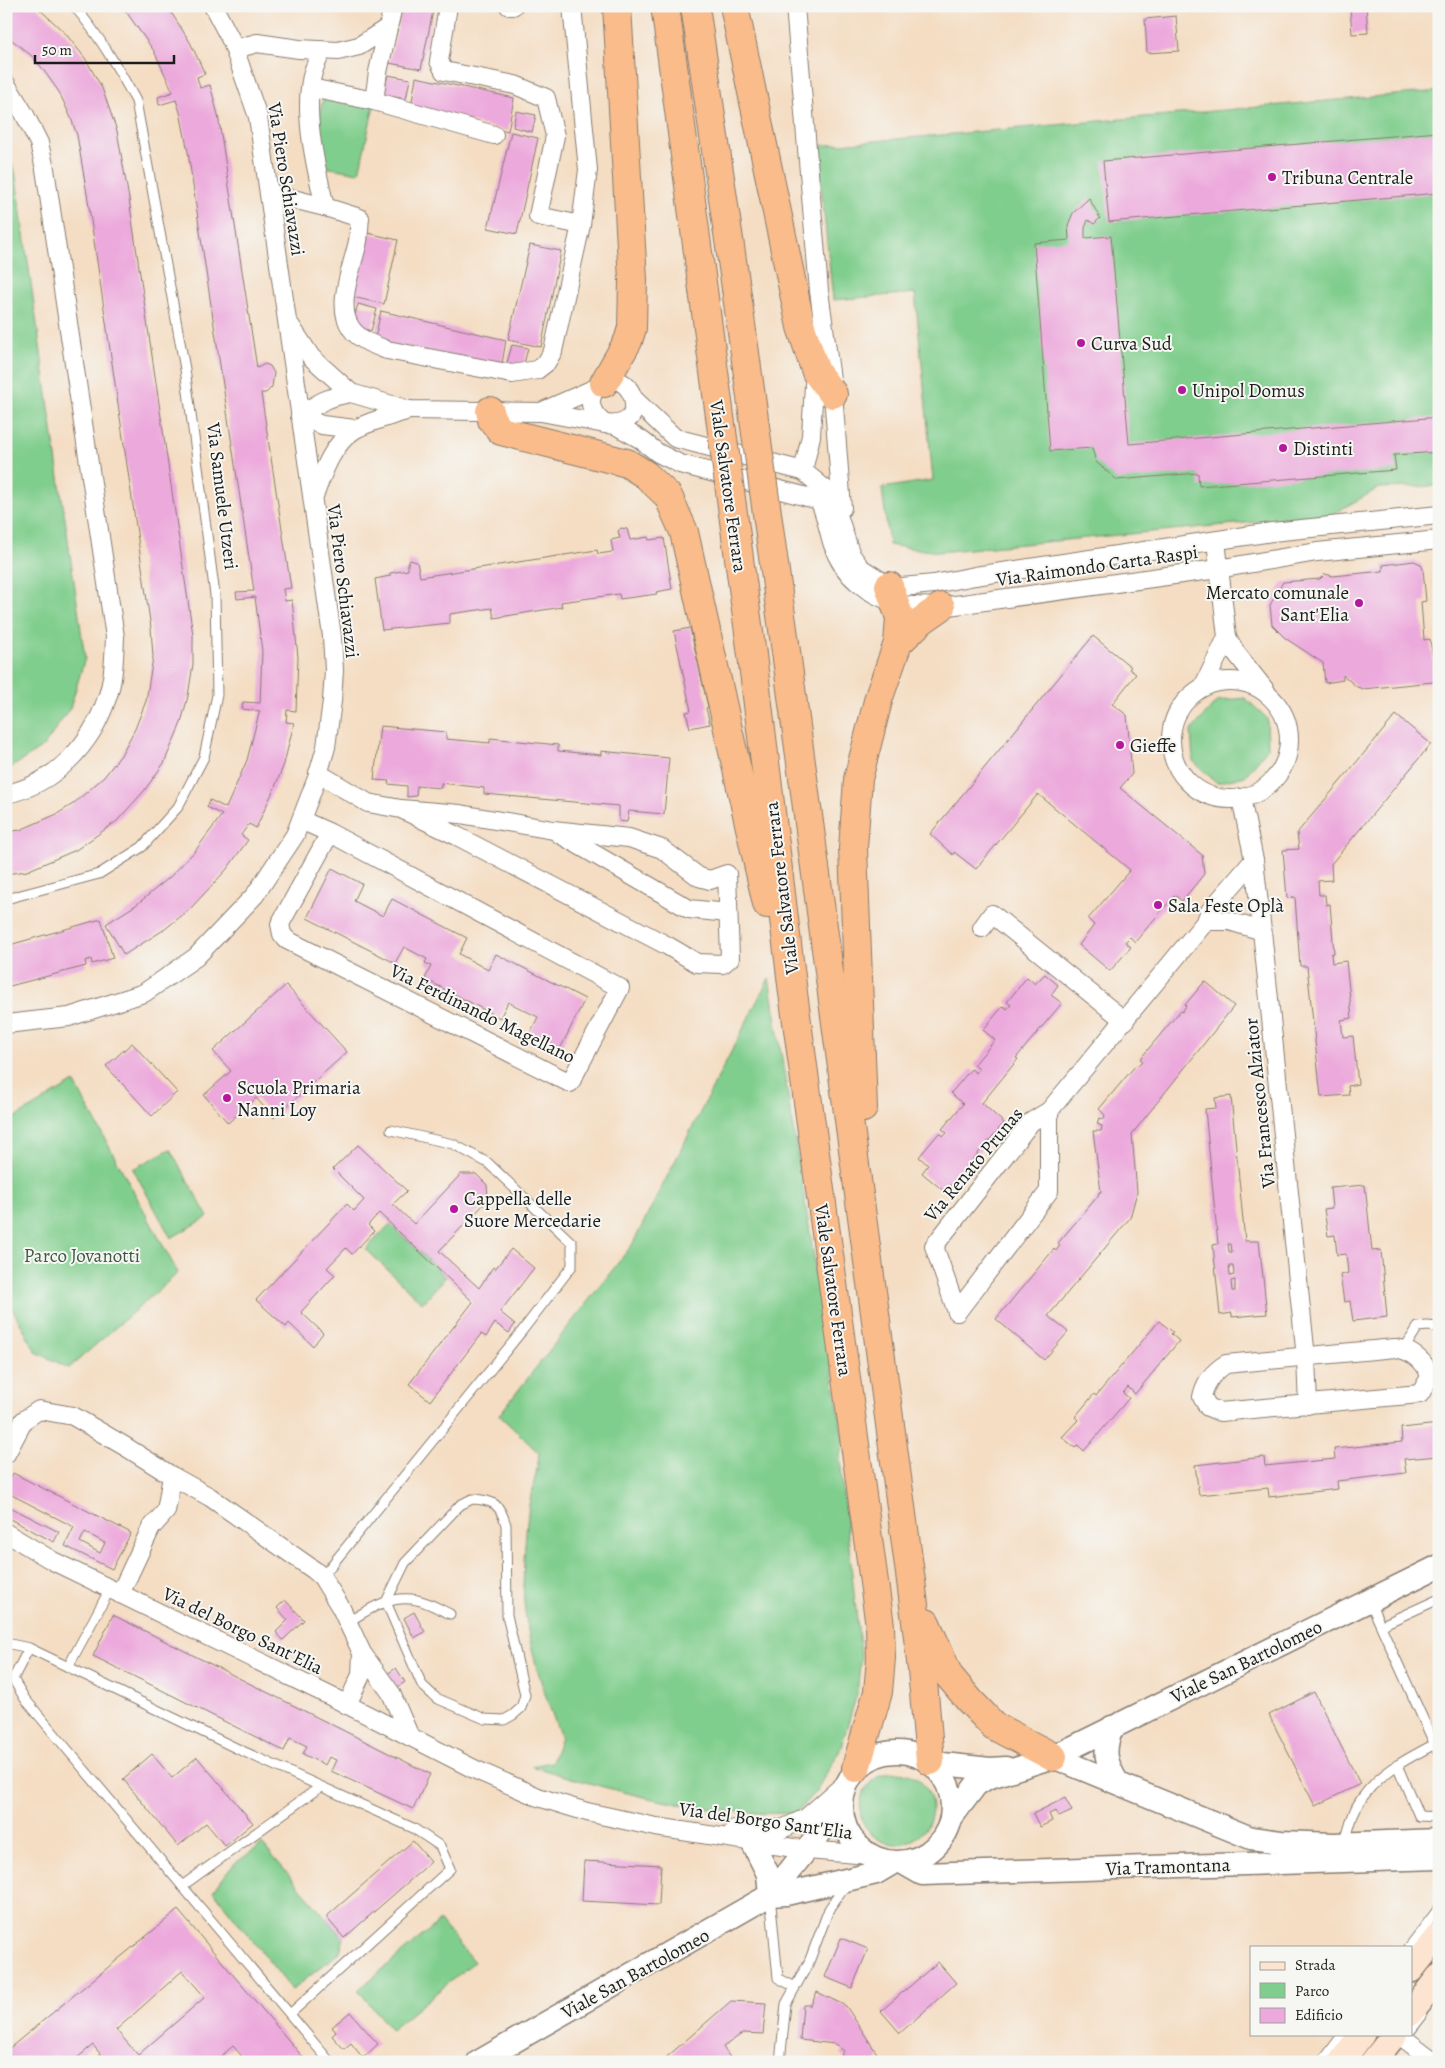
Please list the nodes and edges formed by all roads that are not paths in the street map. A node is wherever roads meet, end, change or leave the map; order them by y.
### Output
1 (74, 6) edge
2 (213, 6) edge
3 (393, 6) edge
4 (448, 6) edge
5 (510, 6) edge
6 (513, 6) edge
7 (572, 6) edge
8 (617, 6) edge
9 (665, 6) edge
10 (694, 6) edge
11 (734, 6) edge
12 (795, 6) edge
13 (387, 28) junction
14 (235, 49) junction
15 (322, 51) junction
16 (6, 84) edge
17 (311, 88) junction
18 (374, 101) junction
19 (494, 135) dead end
20 (269, 193) junction
21 (325, 207) junction
22 (581, 225) junction
23 (820, 291) junction
24 (287, 320) junction
25 (815, 367) junction
26 (601, 385) junction
27 (351, 393) junction
28 (832, 394) junction
29 (635, 400) junction
30 (409, 410) junction
31 (490, 411) junction
32 (541, 412) junction
33 (300, 416) junction
34 (610, 425) junction
35 (354, 429) junction
36 (803, 471) junction
37 (840, 476) junction
38 (825, 497) junction
39 (313, 499) junction
40 (1439, 514) edge
41 (841, 522) junction
42 (1439, 540) edge
43 (1216, 541) junction
44 (1218, 569) junction
45 (891, 594) junction
46 (941, 607) junction
47 (1227, 637) junction
48 (898, 643) junction
49 (1203, 686) junction
50 (1267, 692) junction
51 (318, 773) junction
52 (6, 794) edge
53 (1241, 798) junction
54 (400, 809) junction
55 (301, 820) junction
56 (553, 830) junction
57 (330, 832) junction
58 (1254, 860) junction
59 (6, 899) edge
60 (728, 913) junction
61 (1206, 921) junction
62 (982, 928) dead end
63 (1262, 931) junction
64 (793, 992) junction
65 (1125, 1021) junction
66 (6, 1024) edge
67 (1049, 1111) junction
68 (391, 1130) dead end
69 (851, 1132) junction
70 (1439, 1327) edge
71 (1404, 1349) junction
72 (1306, 1358) junction
73 (1308, 1405) junction
74 (6, 1454) edge
75 (172, 1476) junction
76 (6, 1533) edge
77 (6, 1546) edge
78 (53, 1561) junction
79 (1438, 1568) edge
80 (322, 1577) junction
81 (911, 1581) junction
82 (115, 1591) junction
83 (1439, 1599) edge
84 (1370, 1600) junction
85 (386, 1602) junction
86 (450, 1614) dead end
87 (348, 1622) junction
88 (1382, 1625) junction
89 (6, 1643) edge
90 (29, 1648) junction
91 (362, 1653) junction
92 (68, 1667) junction
93 (10, 1678) edge
94 (347, 1705) junction
95 (1112, 1727) junction
96 (410, 1737) junction
97 (1437, 1743) edge
98 (1439, 1754) edge
99 (1053, 1757) junction
100 (931, 1762) junction
101 (1397, 1765) junction
102 (1022, 1766) junction
103 (852, 1775) junction
104 (1118, 1784) junction
105 (320, 1787) junction
106 (842, 1806) junction
107 (1439, 1817) edge
108 (951, 1818) junction
109 (1218, 1825) junction
110 (656, 1827) junction
111 (1439, 1840) edge
112 (752, 1842) junction
113 (1344, 1844) junction
114 (807, 1850) junction
115 (1439, 1858) edge
116 (882, 1863) junction
117 (1211, 1864) junction
118 (182, 1886) junction
119 (770, 1895) junction
120 (1439, 1908) edge
121 (1439, 1935) edge
122 (1410, 1946) edge
123 (1412, 1969) edge
124 (1439, 1977) edge
125 (795, 1987) junction
126 (1420, 2011) edge
127 (290, 2014) junction
128 (1412, 2022) edge
129 (1342, 2036) edge
130 (1360, 2036) edge
131 (1402, 2036) edge
132 (503, 2056) edge
133 (330, 2062) edge
134 (478, 2062) edge
135 (780, 2062) edge
136 (1322, 2062) edge
137 (1341, 2062) edge
138 (1373, 2062) edge
139 (1435, 2062) edge

1 - 59 lane, Via Samuele Utzeri
2 - 14 street, Via Piero Schiavazzi
3 - 13 street
4 - 22 street
5 - 6 street
7 - 22 street
8 - 26 highway
9 - 64 highway, Viale Salvatore Ferrara, bridge
10 - 69 highway, Viale Salvatore Ferrara, bridge
11 - 25 highway
12 - 23 street
13 - 15 street
13 - 18 street
14 - 15 street
14 - 20 street, Via Piero Schiavazzi
15 - 17 street
16 - 52 street
17 - 18 street
17 - 21 street
18 - 19 street
20 - 21 street
20 - 24 street, Via Piero Schiavazzi
21 - 22 street
23 - 25 street
23 - 28 street
24 - 27 street
24 - 33 street, Via Piero Schiavazzi
25 - 28 highway
25 - 36 street
26 - 29 street
26 - 32 street
26 - 34 street
27 - 30 street
27 - 33 street
28 - 37 street
29 - 34 street
29 - 36 street
30 - 31 street
30 - 35 street
31 - 32 street
31 - 64 highway
32 - 34 street
33 - 35 street
33 - 39 street, Via Piero Schiavazzi
34 - 38 street
35 - 39 street
36 - 38 street
37 - 38 street
37 - 41 street
38 - 41 street, Via Raimondo Carta Raspi
38 - 45 street, Via Raimondo Carta Raspi
39 - 51 street, Via Piero Schiavazzi
40 - 43 street, Via Raimondo Carta Raspi
41 - 45 street, Via Raimondo Carta Raspi
42 - 44 street, Via Raimondo Carta Raspi
43 - 44 street
43 - 45 street, Via Raimondo Carta Raspi
44 - 46 street, Via Raimondo Carta Raspi
44 - 47 street
45 - 46 street, Via Raimondo Carta Raspi
45 - 48 highway
46 - 48 highway
47 - 49 street
47 - 50 street
48 - 69 highway
49 - 50 street
49 - 53 street
50 - 53 street
51 - 54 street
51 - 55 street, Via Piero Schiavazzi
53 - 58 street, Via Francesco Alziator
54 - 56 street
54 - 60 street
55 - 57 street, Via Ferdinando Magellano
55 - 66 street, Via Piero Schiavazzi
56 - 60 street
56 - 60 street
57 - 57 street, Via Ferdinando Magellano
58 - 61 street, Via Renato Prunas
58 - 63 street, Via Francesco Alziator
61 - 63 street
61 - 65 street, Via Renato Prunas
62 - 65 street
63 - 72 street, Via Francesco Alziator
64 - 103 highway, Viale Salvatore Ferrara
65 - 67 street, Via Renato Prunas
67 - 67 street, Via Renato Prunas
68 - 80 lane
69 - 81 highway, Viale Salvatore Ferrara
70 - 71 lane
71 - 72 street
71 - 73 street
72 - 73 street, Via Francesco Alziator
72 - 73 street
74 - 75 street
75 - 80 street
75 - 82 street
76 - 78 street, Via del Borgo Sant'Elia
77 - 78 street, Via del Borgo Sant'Elia
78 - 82 street, Via del Borgo Sant'Elia
79 - 84 street, Viale San Bartolomeo
80 - 87 street
81 - 99 highway
81 - 100 highway, Viale Salvatore Ferrara
82 - 92 lane
82 - 94 street, Via del Borgo Sant'Elia
83 - 88 lane
84 - 88 lane
84 - 95 street, Viale San Bartolomeo
85 - 85 lane
85 - 86 lane
85 - 87 lane
87 - 91 street
88 - 97 lane
89 - 90 lane
90 - 92 lane
90 - 93 lane
91 - 94 street
91 - 96 street
92 - 105 lane
93 - 118 lane
94 - 96 street, Via del Borgo Sant'Elia
95 - 99 street, Viale San Bartolomeo
95 - 104 street
96 - 110 street, Via del Borgo Sant'Elia
97 - 98 lane
97 - 101 lane
99 - 102 street, Viale San Bartolomeo
99 - 104 street
100 - 102 street, Viale San Bartolomeo
100 - 103 street
100 - 108 street
101 - 107 lane
101 - 113 lane
102 - 108 street, Viale San Bartolomeo
103 - 106 street
103 - 110 street, Via del Borgo Sant'Elia
104 - 109 street, Via Tramontana
105 - 118 lane
105 - 127 lane
106 - 114 street, Viale San Bartolomeo
106 - 116 street
108 - 116 street
109 - 113 street, Via Tramontana
109 - 117 street
110 - 112 street, Via del Borgo Sant'Elia
111 - 113 street, Via Tramontana
112 - 114 street, Via del Borgo Sant'Elia
112 - 119 street
114 - 116 street, Via del Borgo Sant'Elia
114 - 119 street, Viale San Bartolomeo
115 - 117 street, Via Tramontana
116 - 117 street, Via Tramontana
116 - 119 street, Viale San Bartolomeo
116 - 125 lane
118 - 127 lane
119 - 125 lane
119 - 132 street, Viale San Bartolomeo
120 - 122 lane
121 - 123 main road
124 - 126 main road
125 - 135 lane
126 - 128 lane
127 - 133 lane
129 - 136 lane
130 - 137 main road
131 - 138 main road
131 - 139 street
132 - 134 street, Viale San Bartolomeo

